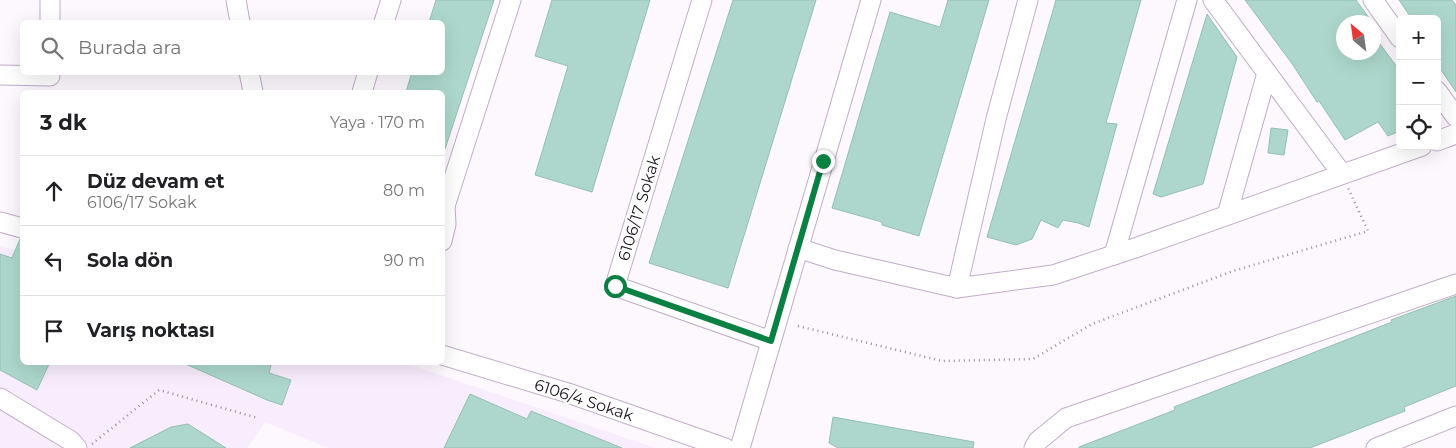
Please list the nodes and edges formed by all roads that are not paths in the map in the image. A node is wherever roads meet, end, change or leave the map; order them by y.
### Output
1 (50, 0) edge
2 (236, 0) edge
3 (391, 0) edge
4 (511, 0) edge
5 (702, 0) edge
6 (871, 0) edge
7 (1028, 0) edge
8 (1187, 0) edge
9 (1214, 0) edge
10 (1373, 0) edge
11 (50, 20) edge
12 (240, 20) edge
13 (385, 20) edge
14 (1396, 32) edge
15 (1267, 73) junction
16 (0, 74) edge
17 (20, 75) edge
18 (25, 75) edge
19 (50, 75) edge
20 (250, 75) edge
21 (367, 75) edge
22 (253, 90) edge
23 (363, 90) edge
24 (1441, 96) edge
25 (1456, 117) edge
26 (1456, 134) edge
27 (1441, 140) edge
28 (1411, 150) edge
29 (1342, 174) junction
30 (445, 202) edge
31 (445, 214) edge
32 (1227, 215) junction
33 (0, 222) edge
34 (20, 227) edge
35 (445, 228) edge
36 (798, 248) junction
37 (1114, 255) junction
38 (1456, 284) edge
39 (957, 288) junction
40 (771, 341) junction
41 (445, 356) edge
42 (0, 398) edge
43 (1456, 416) edge
44 (75, 446) edge
45 (725, 448) edge
46 (740, 448) edge
47 (1034, 448) edge
48 (1376, 448) edge

1 - 11 street
2 - 12 street
3 - 13 street
4 - 30 street
5 - 40 street, 6106/17 Sokak
6 - 36 street
7 - 39 street
8 - 37 street
9 - 15 street
10 - 14 street
15 - 29 street
15 - 32 street
16 - 17 street
18 - 19 street
20 - 22 street
21 - 23 street
24 - 25 street
26 - 27 street
28 - 29 street
29 - 32 street
31 - 35 street
32 - 37 street
33 - 34 street
36 - 39 street
36 - 40 street
37 - 39 street
38 - 47 street
40 - 46 street
41 - 45 street, 6106/4 Sokak
42 - 44 street
43 - 48 street

